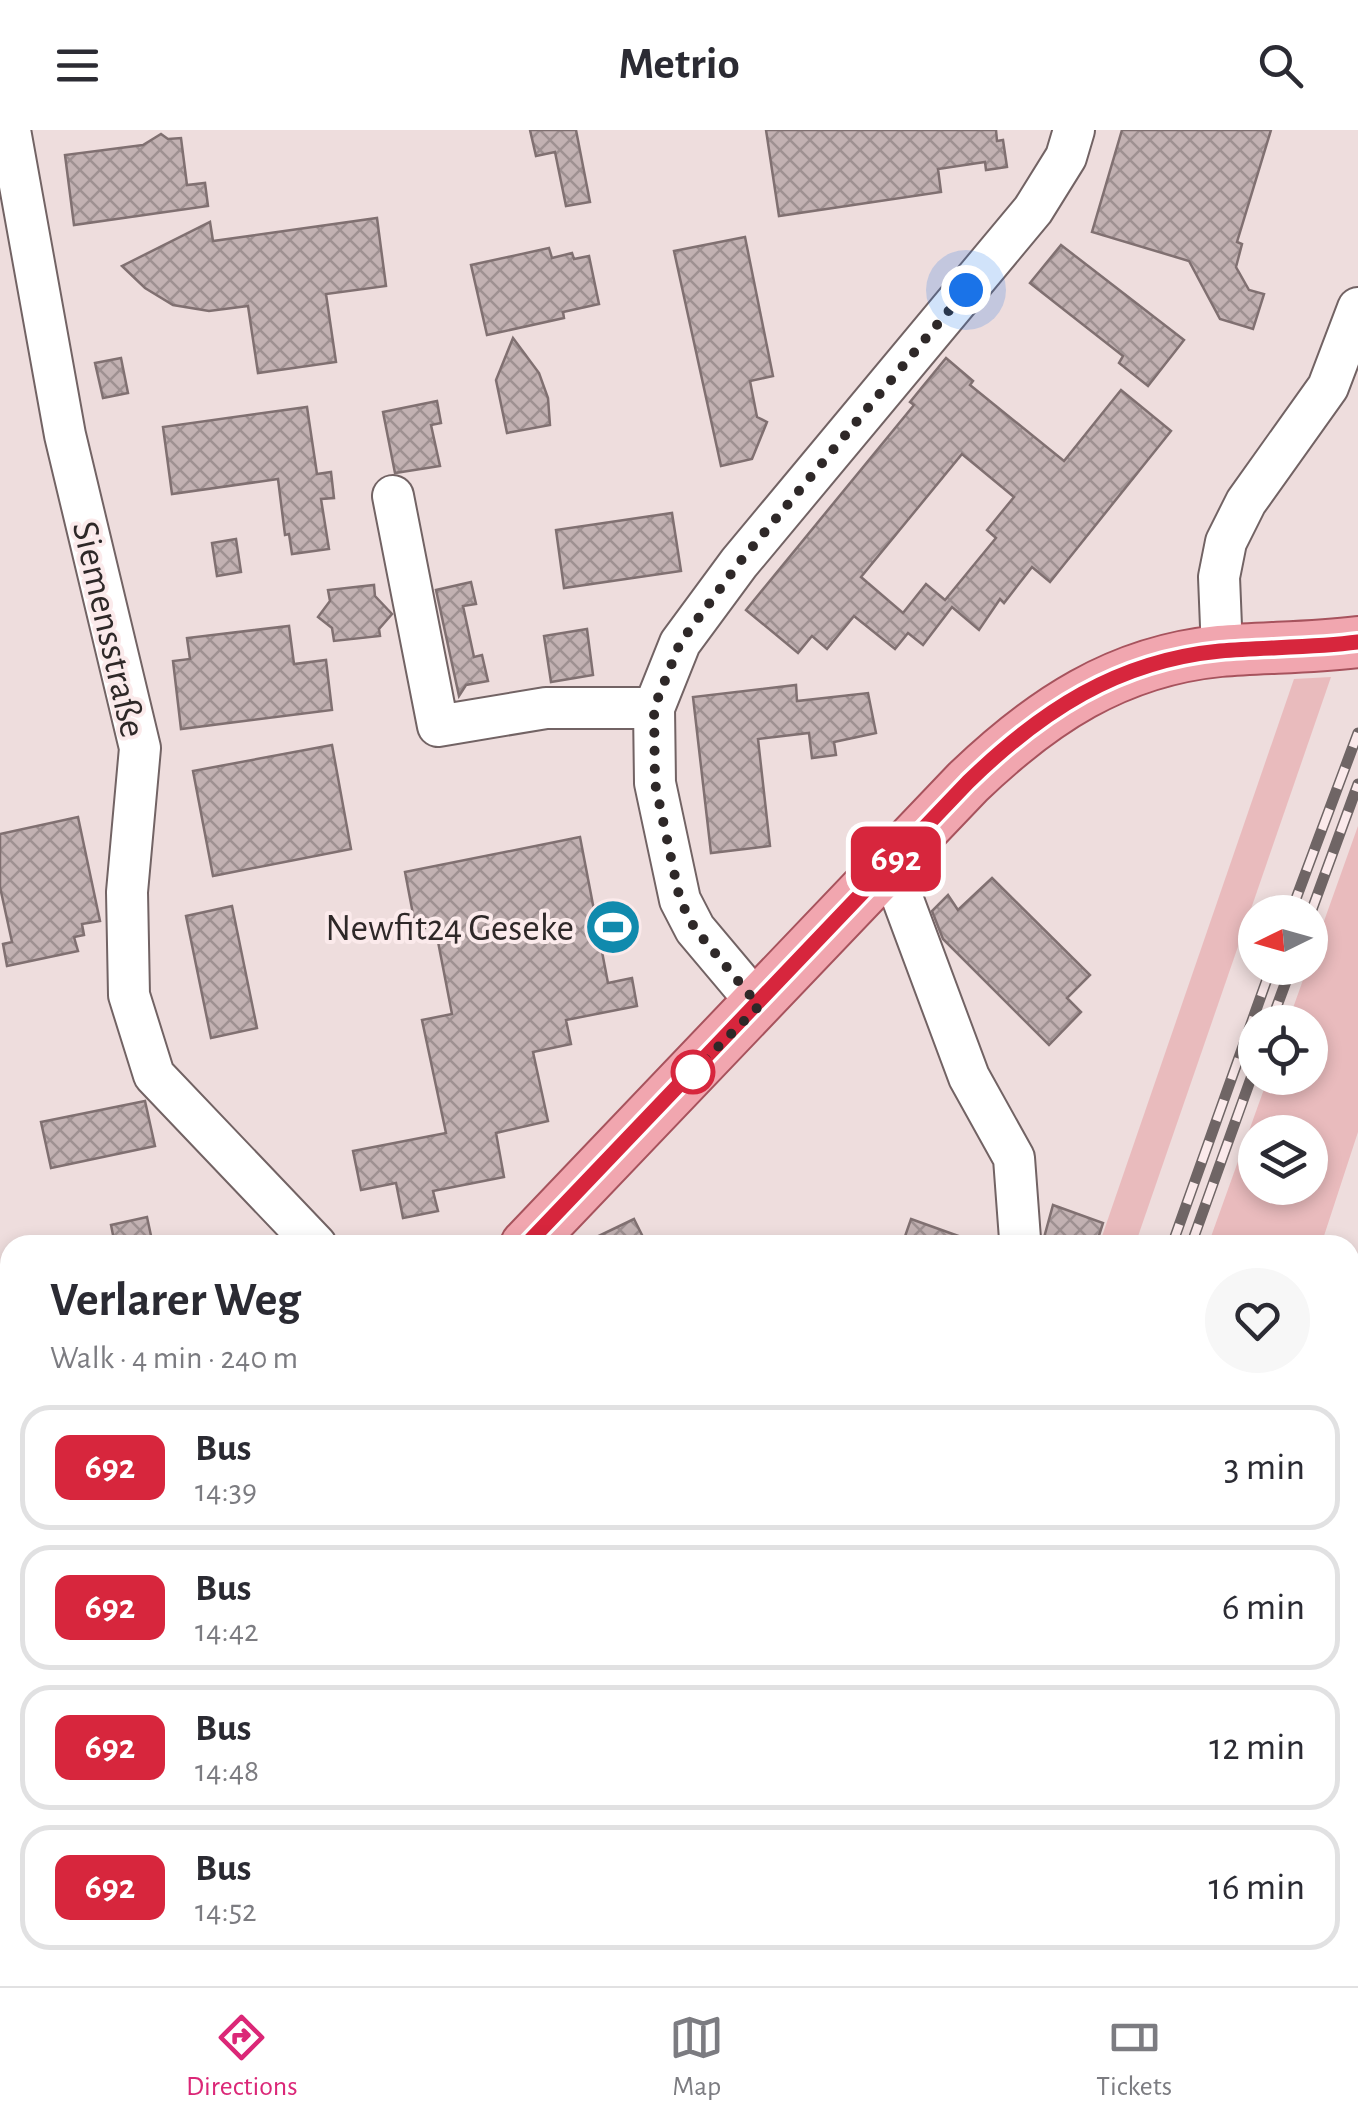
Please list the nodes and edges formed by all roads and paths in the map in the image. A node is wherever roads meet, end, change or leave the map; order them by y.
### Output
1 (10, 130) edge
2 (1074, 130) edge
3 (1358, 308) edge
4 (393, 496) dead end
5 (1341, 644) edge
6 (1222, 651) junction
7 (654, 708) junction
8 (890, 865) junction
9 (759, 1006) junction
10 (306, 1235) edge
11 (536, 1235) edge
12 (1020, 1235) edge

1 - 10 street, Siemensstraße
2 - 7 street
3 - 6 street
4 - 7 street
5 - 6 main road
6 - 8 main road
7 - 9 street
8 - 9 main road
8 - 12 street
9 - 11 main road

